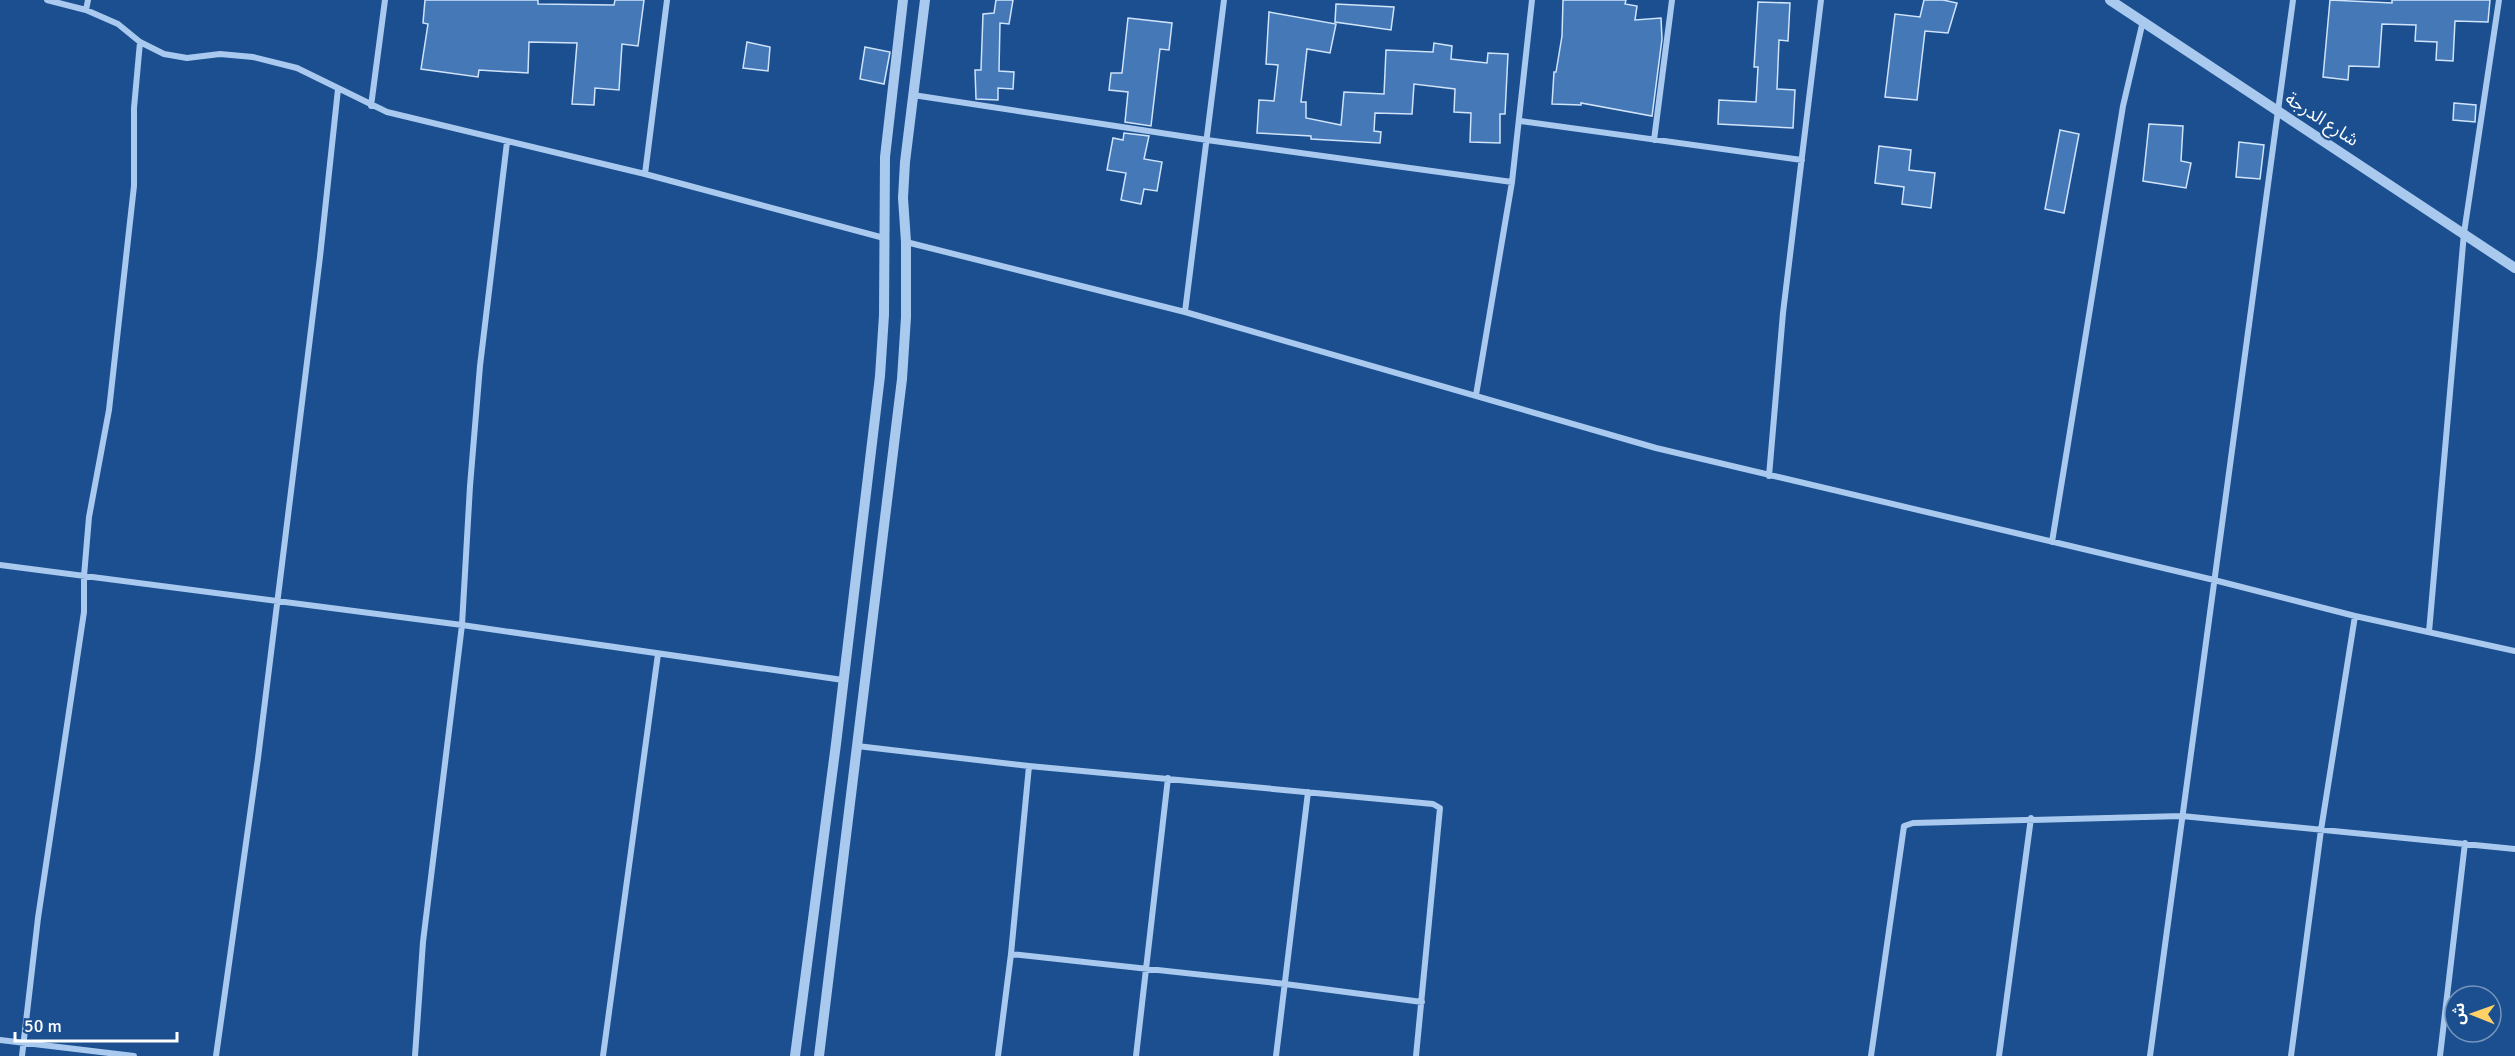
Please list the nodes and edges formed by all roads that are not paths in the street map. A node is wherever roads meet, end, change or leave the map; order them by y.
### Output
1 (47, 0) edge
2 (88, 0) edge
3 (385, 0) edge
4 (667, 0) edge
5 (903, 0) edge
6 (925, 0) edge
7 (1224, 0) edge
8 (1532, 0) edge
9 (1672, 0) edge
10 (1821, 0) edge
11 (2110, 0) edge
12 (2293, 0) edge
13 (2499, 0) edge
14 (86, 10) junction
15 (2143, 21) junction
16 (141, 42) junction
17 (338, 88) junction
18 (913, 95) junction
19 (371, 106) junction
20 (2277, 109) junction
21 (1520, 121) junction
22 (1207, 140) junction
23 (1654, 140) junction
24 (507, 142) junction
25 (1802, 160) junction
26 (645, 174) junction
27 (1512, 182) junction
28 (2464, 233) junction
29 (884, 238) junction
30 (906, 242) junction
31 (2515, 268) edge
32 (1185, 312) junction
33 (1476, 395) junction
34 (1769, 476) junction
35 (2052, 542) junction
36 (0, 565) edge
37 (84, 576) junction
38 (2214, 580) junction
39 (277, 600) junction
40 (2355, 616) junction
41 (462, 625) junction
42 (2429, 632) junction
43 (2515, 651) edge
44 (658, 654) junction
45 (843, 680) junction
46 (857, 746) junction
47 (1029, 766) junction
48 (1168, 778) junction
49 (1308, 792) junction
50 (2182, 816) junction
51 (2031, 818) junction
52 (2321, 830) junction
53 (2465, 843) junction
54 (2515, 849) edge
55 (1011, 954) junction
56 (1146, 969) junction
57 (1285, 984) junction
58 (1422, 1002) junction
59 (0, 1040) edge
60 (23, 1043) junction
61 (22, 1056) edge
62 (134, 1056) edge
63 (216, 1056) edge
64 (415, 1056) edge
65 (603, 1056) edge
66 (795, 1056) edge
67 (819, 1056) edge
68 (998, 1056) edge
69 (1136, 1056) edge
70 (1276, 1056) edge
71 (1416, 1056) edge
72 (1871, 1056) edge
73 (1999, 1056) edge
74 (2150, 1056) edge
75 (2291, 1056) edge
76 (2440, 1056) edge

1 - 14 street
2 - 14 street
3 - 19 street
4 - 26 street
5 - 29 street
6 - 18 street
7 - 22 street
8 - 21 street
9 - 23 street
10 - 25 street
11 - 15 street, شارع الدرجة
12 - 20 street
13 - 28 street
14 - 16 street
15 - 20 street, شارع الدرجة
15 - 35 street
16 - 17 street
16 - 37 street
17 - 19 street
17 - 39 street
18 - 22 street
18 - 30 street
19 - 24 street
20 - 28 street, شارع الدرجة
20 - 38 street
21 - 23 street
21 - 27 street
22 - 27 street
22 - 32 street
23 - 25 street
24 - 26 street
24 - 41 street
25 - 34 street
26 - 29 street
27 - 33 street
28 - 31 street, شارع الدرجة
28 - 42 street
29 - 45 street
30 - 32 street
30 - 46 street
32 - 33 street
33 - 34 street
34 - 35 street
35 - 38 street
36 - 37 street
37 - 39 street
37 - 60 street
38 - 40 street
38 - 50 street
39 - 41 street
39 - 63 street
40 - 42 street
40 - 52 street
41 - 44 street
41 - 64 street
42 - 43 street
44 - 45 street
44 - 65 street
45 - 66 street
46 - 47 street
46 - 67 street
47 - 48 street
47 - 55 street
48 - 49 street
48 - 56 street
49 - 57 street
49 - 58 street
50 - 51 street
50 - 52 street
50 - 74 street
51 - 72 street
51 - 73 street
52 - 53 street
52 - 75 street
53 - 54 street
53 - 76 street
55 - 56 street
55 - 68 street
56 - 57 street
56 - 69 street
57 - 58 street
57 - 70 street
58 - 71 street
59 - 60 street
60 - 61 street
60 - 62 street

